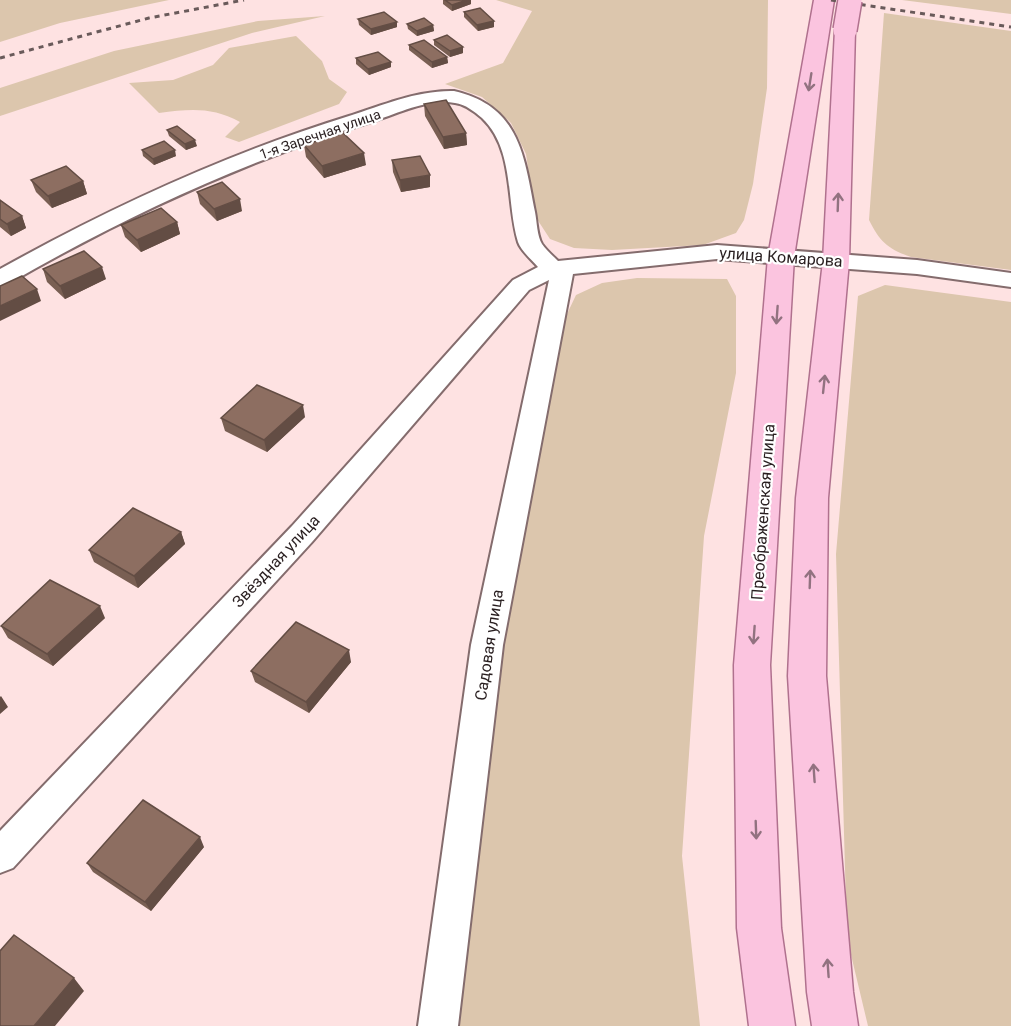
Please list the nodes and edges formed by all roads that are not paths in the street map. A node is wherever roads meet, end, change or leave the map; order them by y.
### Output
1 (824, 0) edge
2 (850, 0) edge
3 (782, 257) junction
4 (836, 261) junction
5 (557, 268) junction
6 (0, 279) edge
7 (1011, 280) edge
8 (0, 856) edge
9 (438, 1026) edge
10 (772, 1026) edge
11 (836, 1026) edge

1 -> 3 main road, Преображенская улица
4 -> 2 main road, bridge
3 - 4 street, улица Комарова
3 - 5 street, улица Комарова
3 -> 10 main road, Преображенская улица
4 - 7 street, улица Комарова
11 -> 4 main road
5 - 6 street, 1-я Заречная улица
5 - 8 street, Звёздная улица
5 - 9 street, Садовая улица

